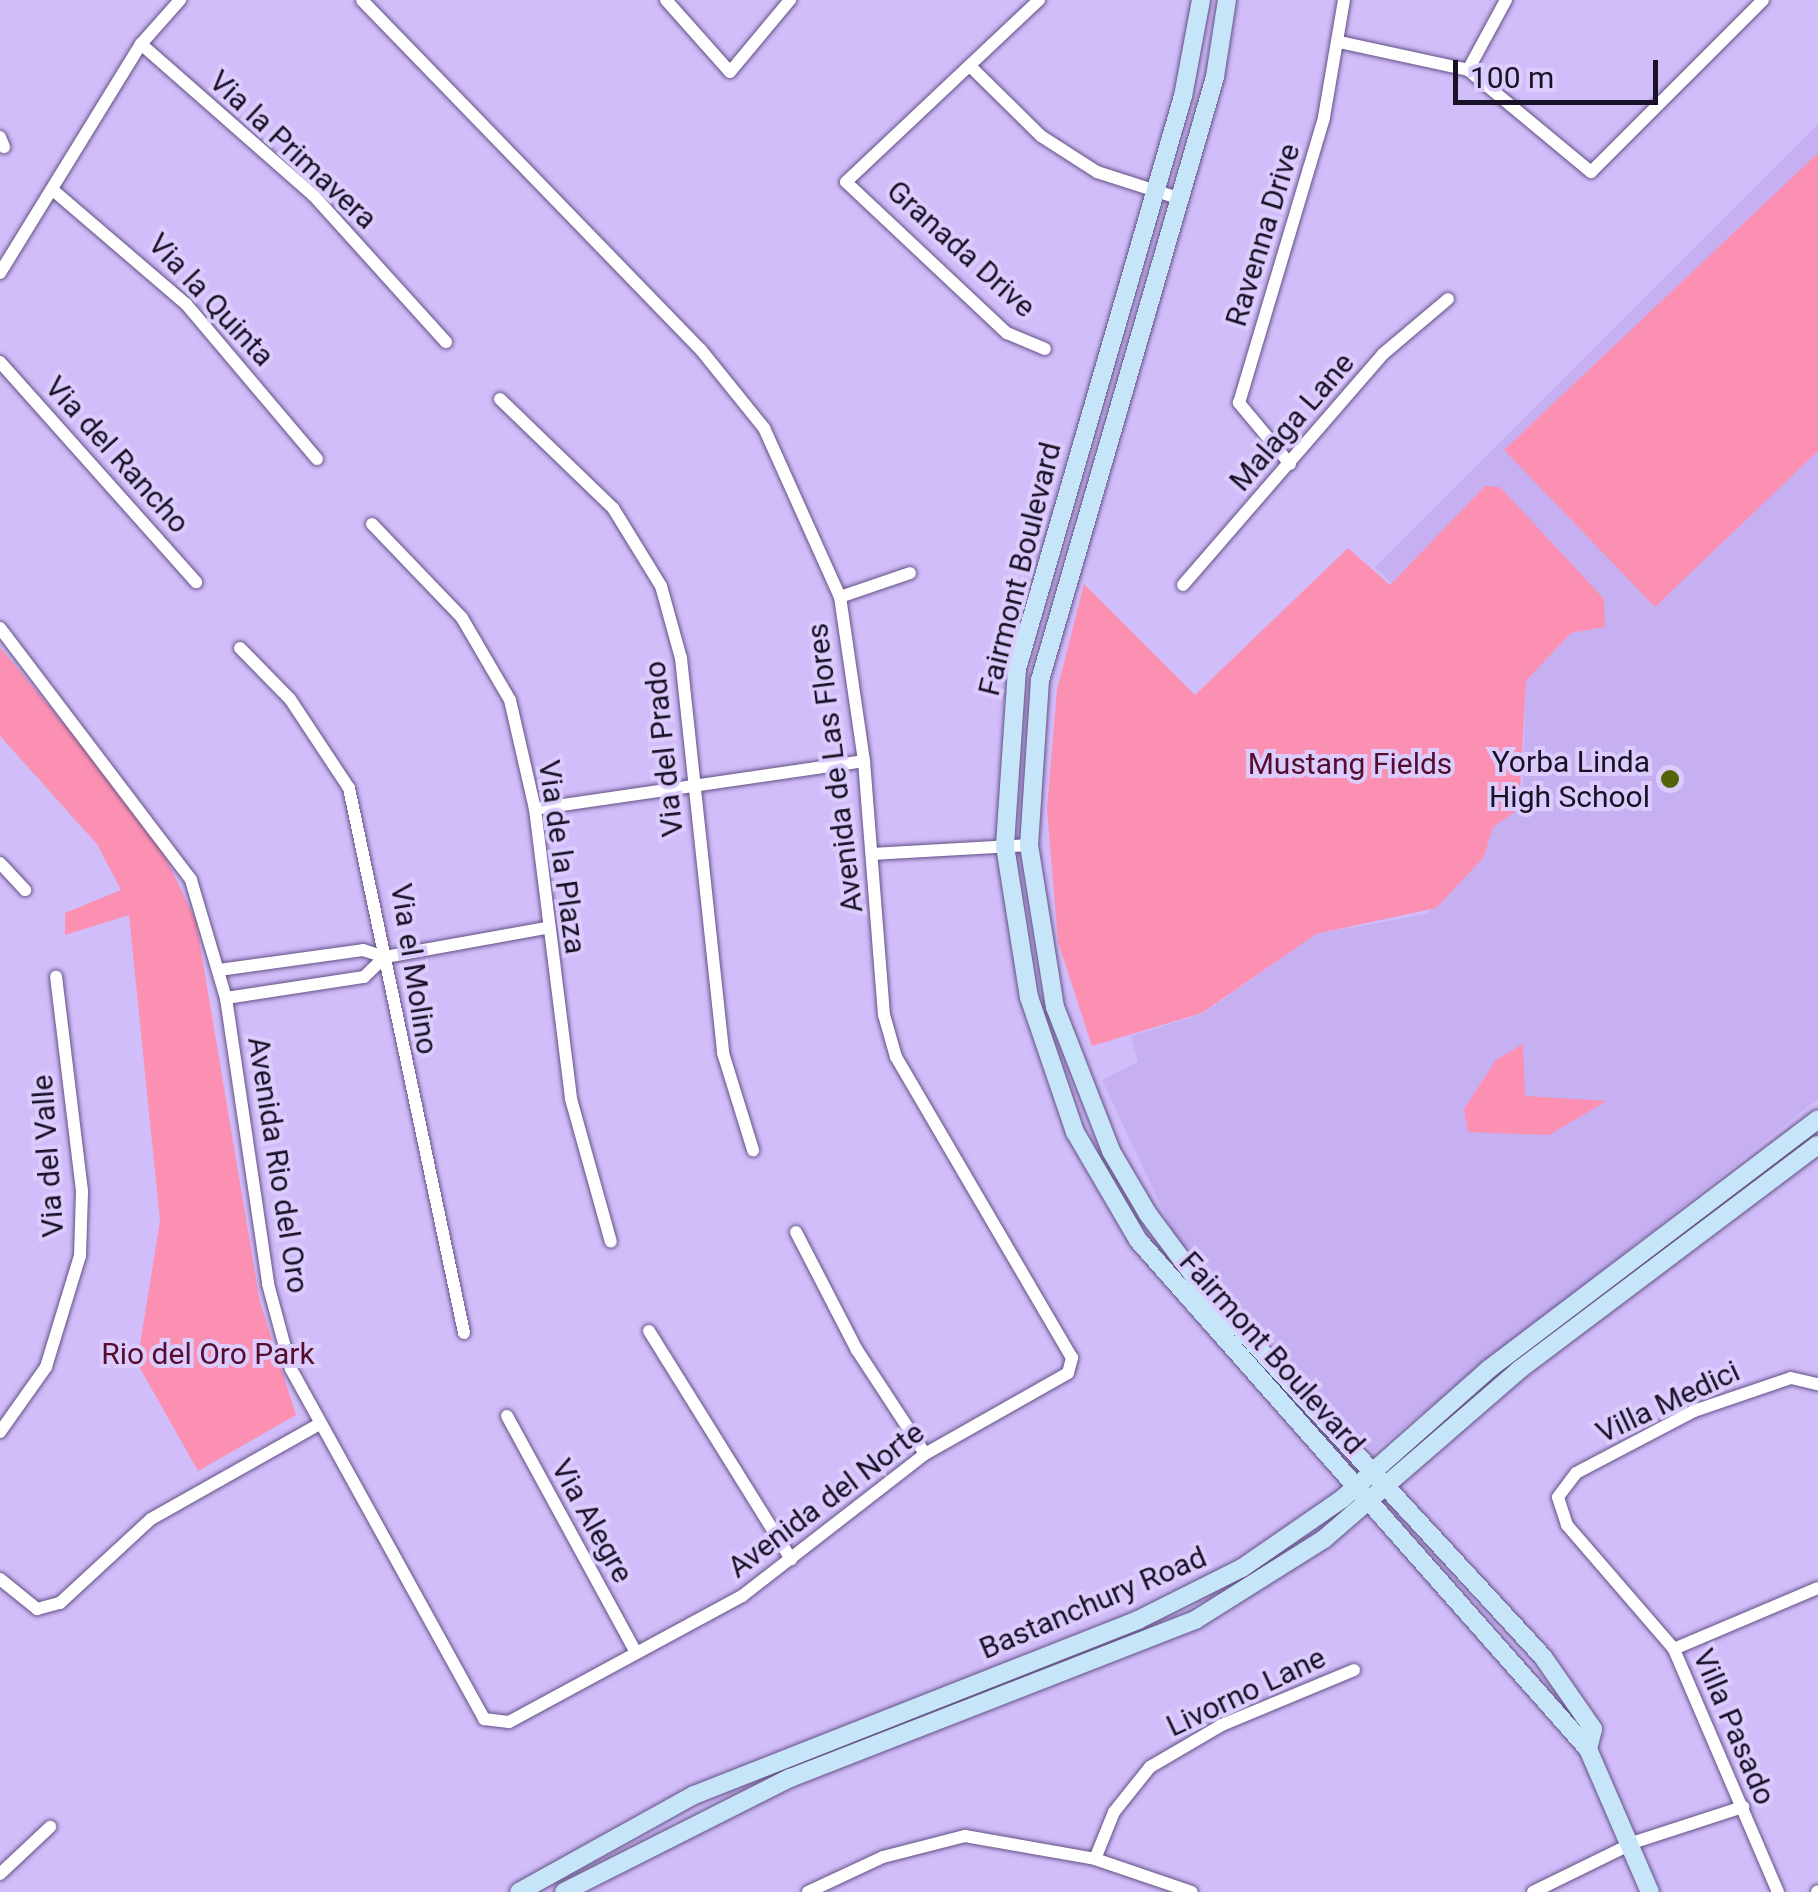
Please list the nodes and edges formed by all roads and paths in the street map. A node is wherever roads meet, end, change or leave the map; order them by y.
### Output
1 (180, 0) edge
2 (362, 0) edge
3 (666, 0) edge
4 (790, 0) edge
5 (1039, 0) edge
6 (1201, 0) edge
7 (1228, 0) edge
8 (1344, 0) edge
9 (1506, 0) edge
10 (1763, 0) edge
11 (1339, 42) junction
12 (141, 44) junction
13 (970, 66) junction
14 (1468, 70) junction
15 (54, 191) junction
16 (1155, 191) junction
17 (1178, 198) junction
18 (0, 273) edge
19 (1448, 299) dead end
20 (446, 342) dead end
21 (1045, 349) dead end
22 (0, 362) edge
23 (500, 399) dead end
24 (317, 459) dead end
25 (1290, 464) junction
26 (372, 524) dead end
27 (910, 572) dead end
28 (196, 582) dead end
29 (1183, 585) dead end
30 (840, 597) junction
31 (0, 628) edge
32 (240, 648) dead end
33 (864, 761) junction
34 (695, 786) junction
35 (535, 809) junction
36 (1029, 845) junction
37 (1005, 846) junction
38 (873, 854) junction
39 (0, 863) edge
40 (25, 890) dead end
41 (546, 928) junction
42 (385, 957) junction
43 (219, 970) junction
44 (56, 977) dead end
45 (226, 998) junction
46 (1074, 1066) junction
47 (1052, 1074) junction
48 (1818, 1120) edge
49 (1818, 1145) edge
50 (752, 1150) dead end
51 (796, 1232) dead end
52 (611, 1242) dead end
53 (1237, 1326) junction
54 (649, 1331) dead end
55 (464, 1333) dead end
56 (1220, 1340) junction
57 (1072, 1358) joint
58 (1815, 1382) edge
59 (507, 1416) dead end
60 (318, 1425) junction
61 (0, 1432) edge
62 (925, 1454) junction
63 (1374, 1472) junction
64 (1388, 1486) junction
65 (1356, 1487) junction
66 (1558, 1497) joint
67 (1371, 1503) junction
68 (791, 1559) junction
69 (0, 1579) edge
70 (1818, 1588) edge
71 (634, 1649) junction
72 (1674, 1649) junction
73 (1354, 1670) dead end
74 (492, 1724) joint
75 (1588, 1749) junction
76 (1743, 1807) junction
77 (50, 1827) dead end
78 (1635, 1842) junction
79 (1095, 1859) junction
80 (0, 1874) edge
81 (519, 1892) edge
82 (564, 1892) edge
83 (808, 1892) edge
84 (1192, 1892) edge
85 (1533, 1892) edge
86 (1650, 1892) edge
87 (1778, 1892) edge

1 - 12 street
2 - 30 street, Avenida de Las Flores
3 - 4 street
5 - 13 street
6 - 16 main road, Fairmont Boulevard
7 - 17 main road, Fairmont Boulevard
8 - 11 street, Ravenna Drive
9 - 14 street
10 - 14 street
11 - 14 street
11 - 25 street, Ravenna Drive
12 - 15 street
12 - 20 street, Via la Primavera
13 - 16 street
13 - 21 street, Granada Drive
15 - 18 street
15 - 24 street, Via la Quinta
16 - 17 street
16 - 37 main road, Fairmont Boulevard
17 - 36 main road, Fairmont Boulevard
19 - 25 street, Malaga Lane
22 - 28 street, Via del Rancho
23 - 34 street, Via del Prado
25 - 29 street, Malaga Lane
26 - 35 street, Via de la Plaza
27 - 30 street
30 - 33 street, Avenida de Las Flores
31 - 43 street, Avenida Rio del Oro
32 - 42 street, Via el Molino
33 - 34 street
33 - 38 street, Avenida de Las Flores
34 - 35 street
34 - 50 street, Via del Prado
35 - 41 street, Via de la Plaza
36 - 37 street
36 - 46 main road, Fairmont Boulevard
37 - 38 street
37 - 47 main road, Fairmont Boulevard
38 - 57 street, Avenida de Las Flores
39 - 40 street
41 - 42 street
41 - 52 street, Via de la Plaza
42 - 43 street
42 - 45 street
42 - 55 street, Via el Molino
43 - 45 street, Avenida Rio del Oro
44 - 61 street, Via del Valle
45 - 60 street, Avenida Rio del Oro
46 - 47 main road
46 - 53 main road, Fairmont Boulevard
47 - 56 main road, Fairmont Boulevard
48 - 63 main road, Bastanchury Road
49 - 64 main road, Bastanchury Road
51 - 62 street
53 - 56 main road
53 - 63 main road, Fairmont Boulevard
54 - 68 street
56 - 65 main road, Fairmont Boulevard
57 - 62 street, Avenida del Norte
58 - 66 street, Villa Medici
59 - 71 street, Via Alegre
60 - 69 street
60 - 74 street, Avenida Rio del Oro
62 - 68 street, Avenida del Norte
63 - 64 main road, Fairmont Boulevard
63 - 65 main road, Bastanchury Road
64 - 67 main road, Bastanchury Road
64 - 75 main road, Fairmont Boulevard
65 - 67 main road, Fairmont Boulevard
65 - 81 main road, Bastanchury Road
66 - 72 street, Villa Pasado
67 - 75 main road, Fairmont Boulevard
67 - 82 main road, Bastanchury Road
68 - 71 street, Avenida del Norte
70 - 72 street
71 - 74 street, Avenida del Norte
72 - 76 street, Villa Pasado
73 - 79 street, Livorno Lane
75 - 78 main road, Fairmont Boulevard
76 - 78 street
76 - 87 street, Villa Pasado
77 - 80 street
78 - 85 street
78 - 86 main road, Fairmont Boulevard
79 - 83 street
79 - 84 street

